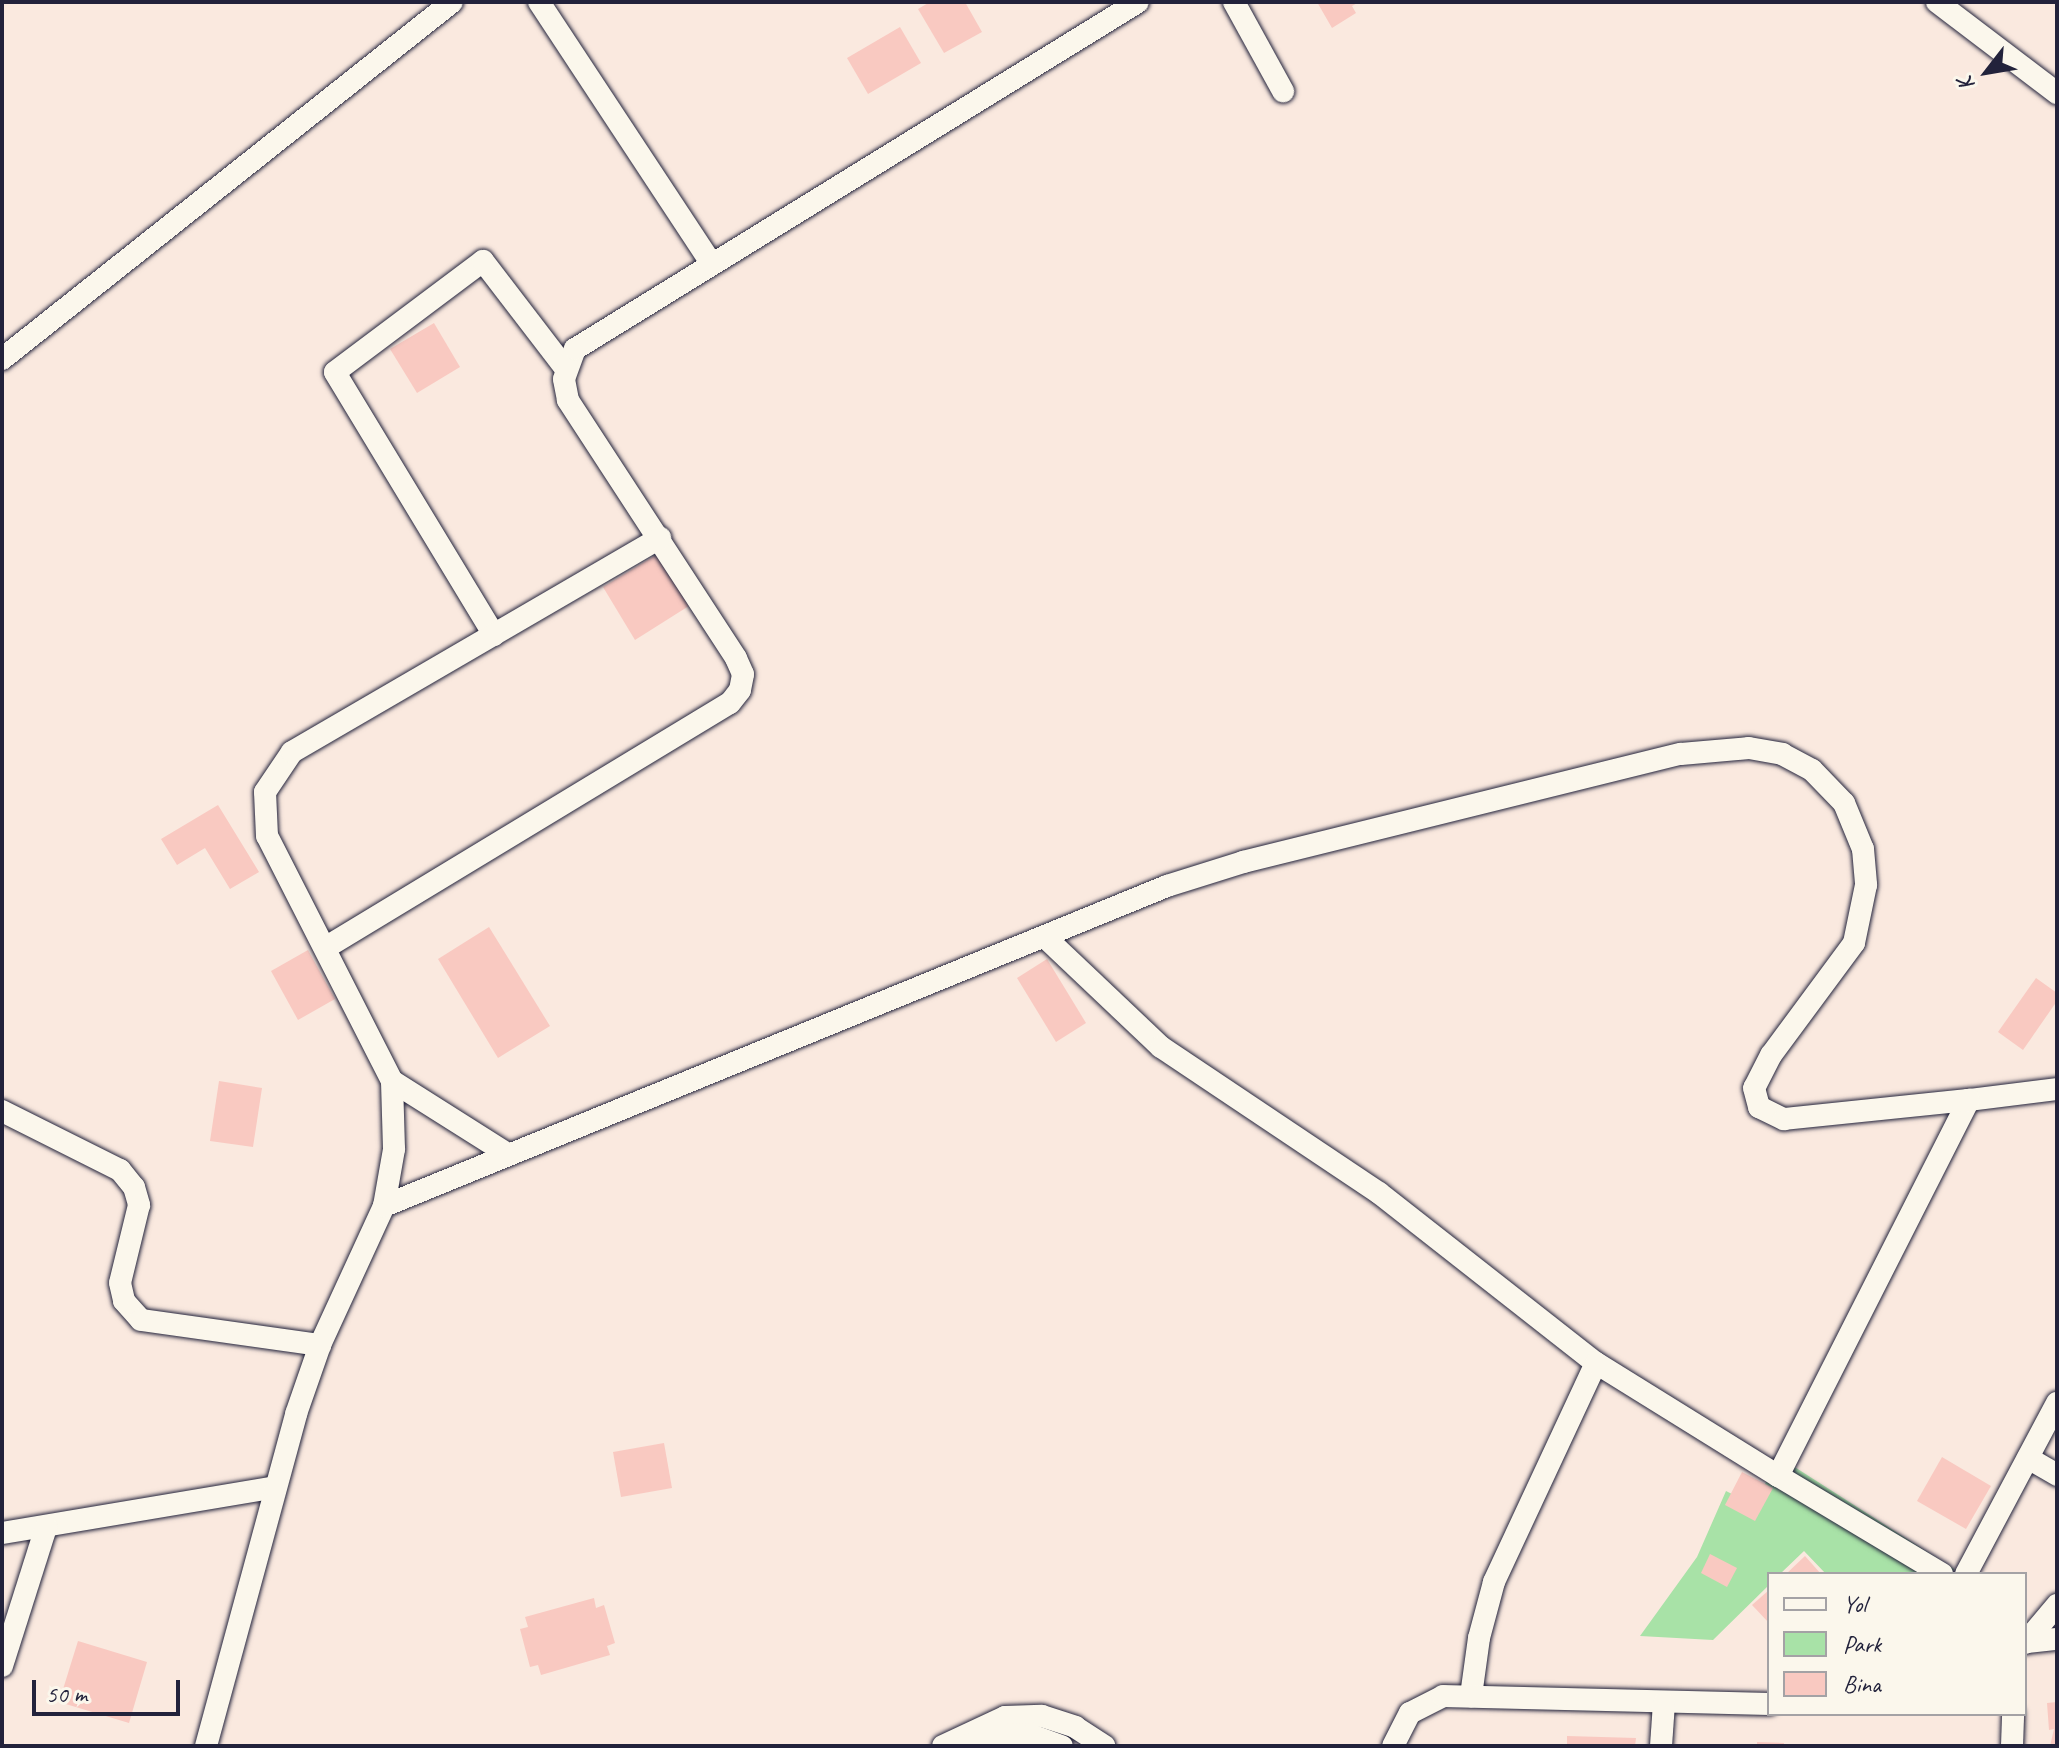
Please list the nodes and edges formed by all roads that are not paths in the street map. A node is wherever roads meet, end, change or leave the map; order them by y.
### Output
1 (452, 2) edge
2 (539, 2) edge
3 (1138, 2) edge
4 (1234, 2) edge
5 (1937, 2) edge
6 (1283, 91) dead end
7 (2057, 93) edge
8 (711, 263) junction
9 (2, 359) edge
10 (566, 369) junction
11 (660, 538) junction
12 (494, 635) junction
13 (1046, 938) junction
14 (325, 948) junction
15 (392, 1081) junction
16 (2057, 1089) edge
17 (1969, 1100) junction
18 (2, 1111) edge
19 (506, 1153) junction
20 (384, 1206) junction
21 (320, 1345) junction
22 (1596, 1363) junction
23 (2057, 1403) edge
24 (2028, 1458) junction
25 (2057, 1475) edge
26 (1778, 1476) junction
27 (272, 1488) junction
28 (46, 1527) junction
29 (2, 1533) edge
30 (1939, 1572) edge
31 (1967, 1572) edge
32 (2057, 1605) edge
33 (2057, 1639) edge
34 (2027, 1641) edge
35 (2027, 1642) edge
36 (2, 1666) edge
37 (1471, 1696) junction
38 (1664, 1703) junction
39 (1767, 1704) edge
40 (2013, 1716) edge
41 (206, 1746) edge
42 (943, 1746) edge
43 (965, 1746) edge
44 (1062, 1746) edge
45 (1104, 1746) edge
46 (1393, 1746) edge
47 (1661, 1746) edge
48 (2012, 1746) edge

1 - 9 street
2 - 8 street
3 - 8 street
4 - 6 street
5 - 7 street
8 - 10 street
10 - 11 street
10 - 12 street
11 - 12 street
11 - 14 street
12 - 14 street
13 - 17 street
13 - 19 street
13 - 22 street
14 - 15 street
15 - 19 street
15 - 20 street
16 - 17 street
17 - 26 street
18 - 21 street
19 - 20 street
20 - 21 street
21 - 27 street
22 - 26 street
22 - 37 street
23 - 24 street
24 - 25 street
24 - 31 street
26 - 30 street
27 - 28 street
27 - 41 street
28 - 29 street
28 - 36 street
32 - 34 street
33 - 35 street
37 - 38 street
37 - 46 street
38 - 39 street
38 - 47 street
40 - 48 street
42 - 45 street
43 - 44 street

